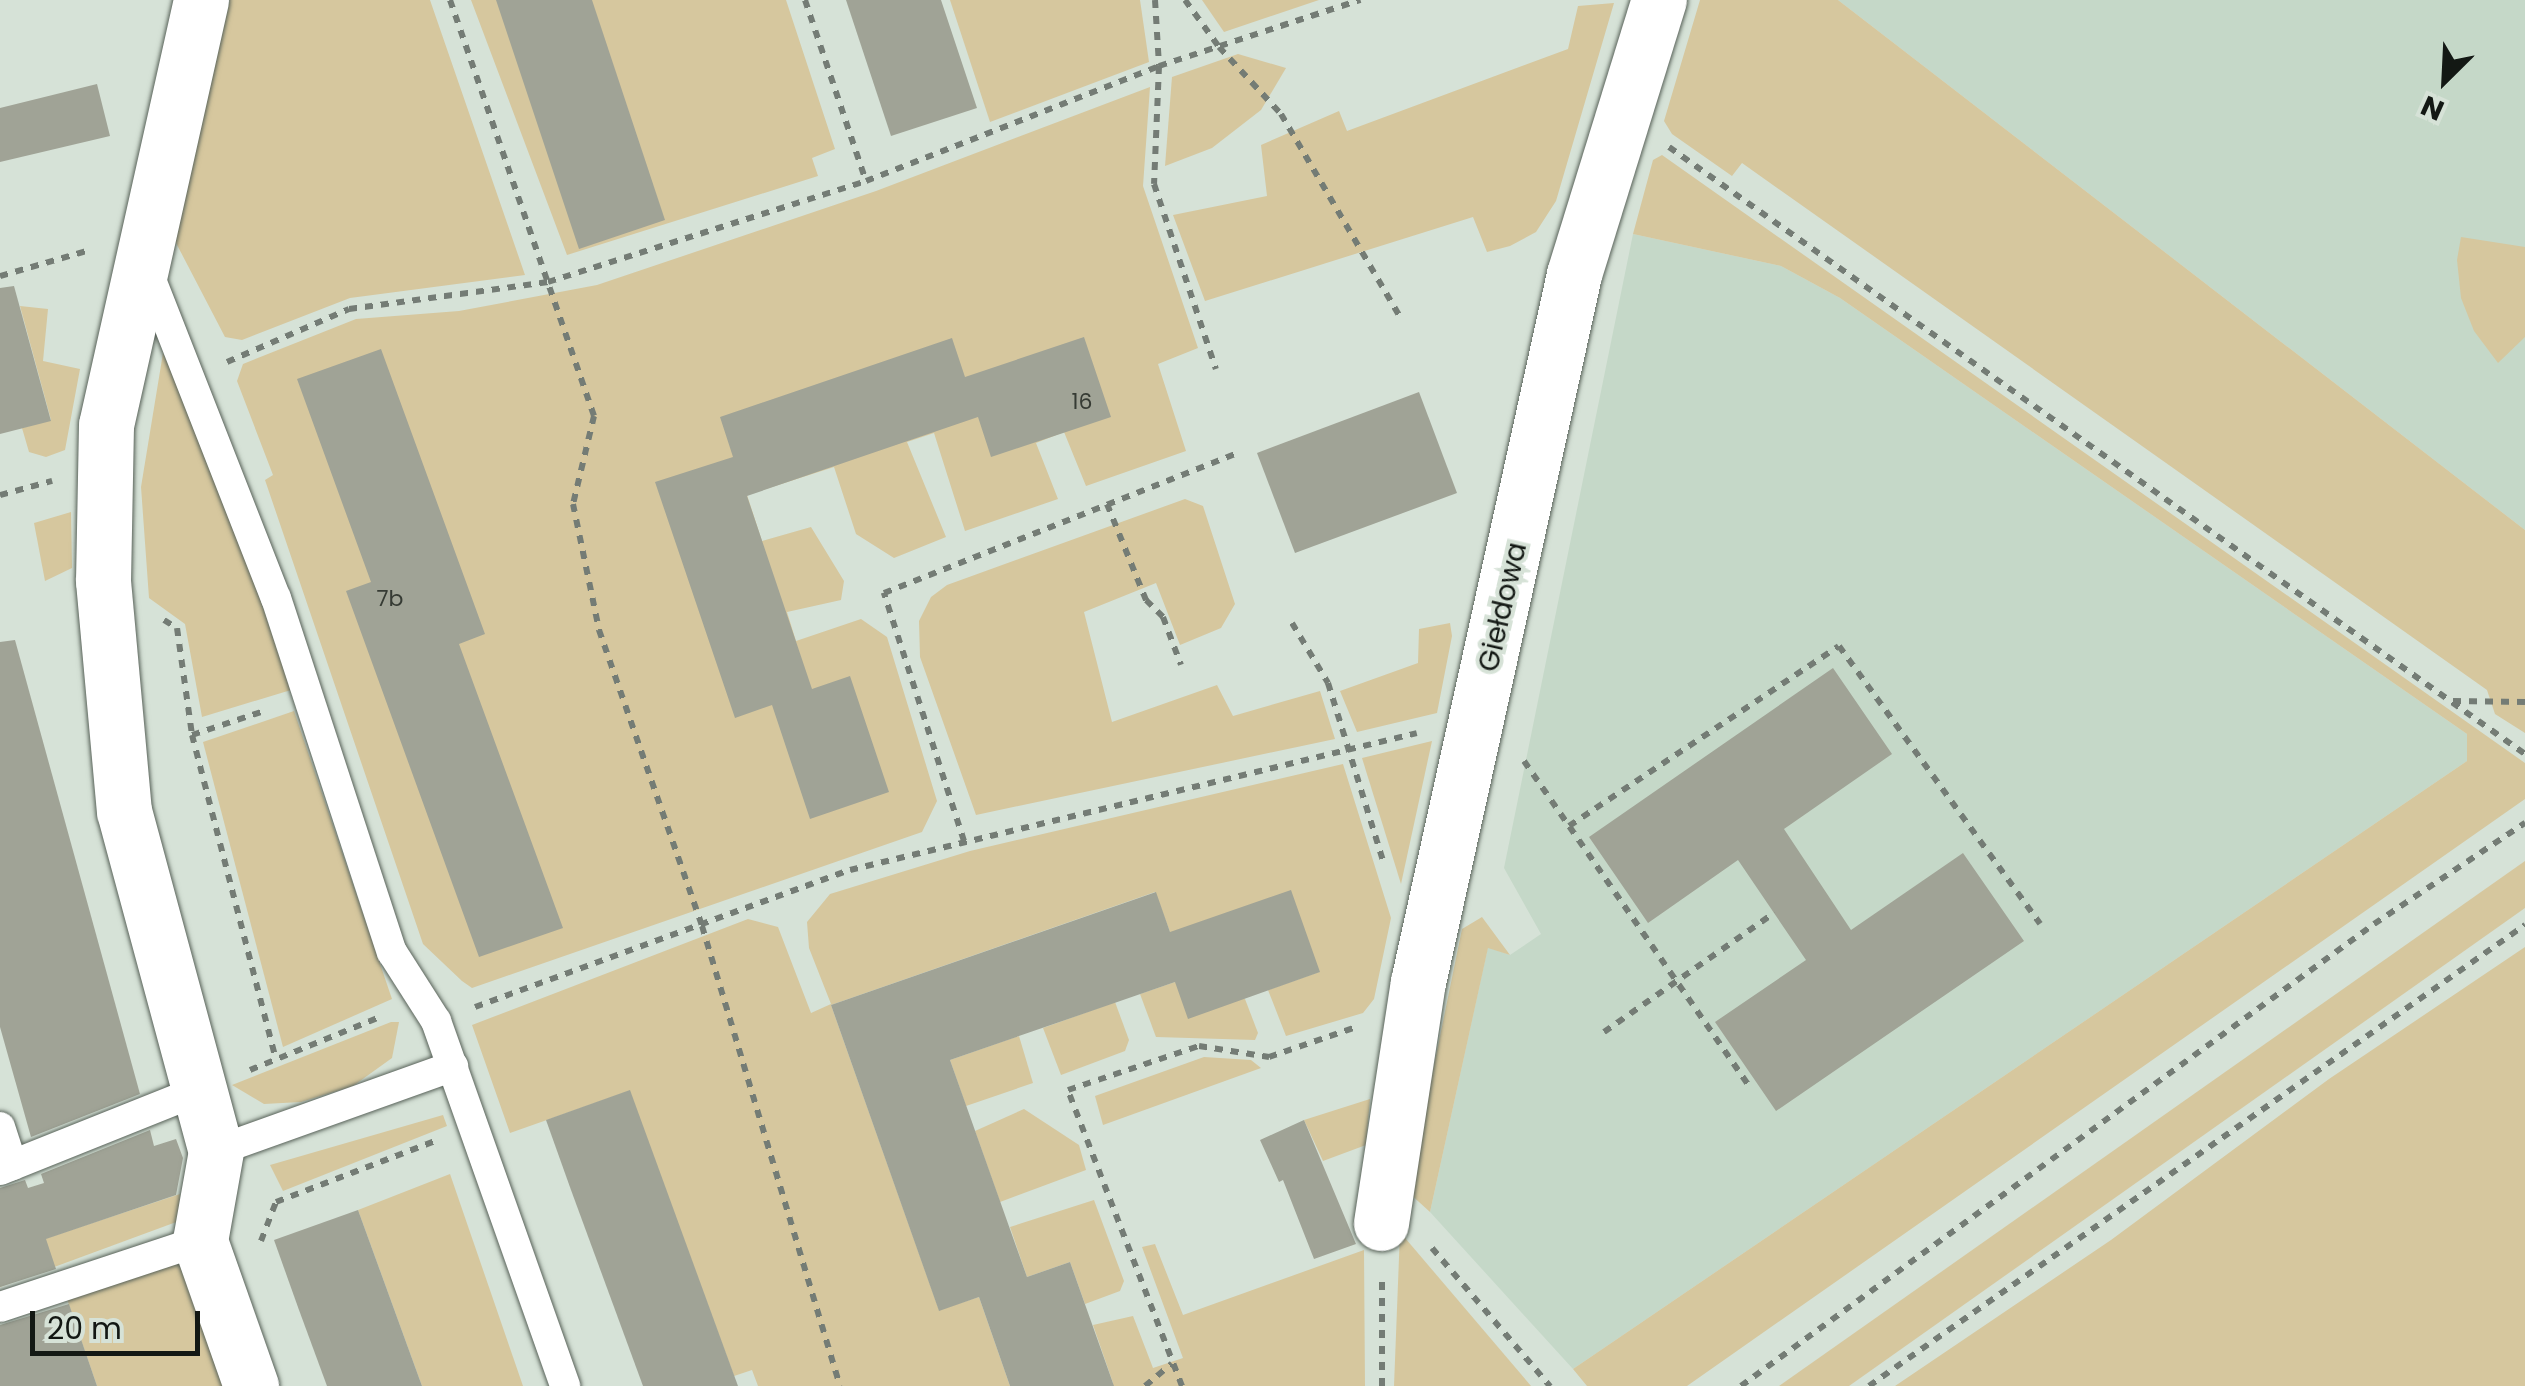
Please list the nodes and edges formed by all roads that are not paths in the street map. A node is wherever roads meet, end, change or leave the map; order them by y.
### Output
1 (200, 0) edge
2 (1658, 0) edge
3 (144, 244) junction
4 (453, 1066) junction
5 (198, 1091) junction
6 (0, 1127) edge
7 (216, 1151) junction
8 (6, 1168) edge
9 (1383, 1208) road end
10 (200, 1241) junction
11 (0, 1306) edge
12 (251, 1386) edge
13 (565, 1386) edge

1 - 3 street
2 - 9 street, Giełdowa
3 - 4 lane
3 - 5 street
4 - 7 lane
4 - 13 lane
5 - 7 street
5 - 8 lane
6 - 8 lane
7 - 10 street
10 - 11 lane
10 - 12 street

